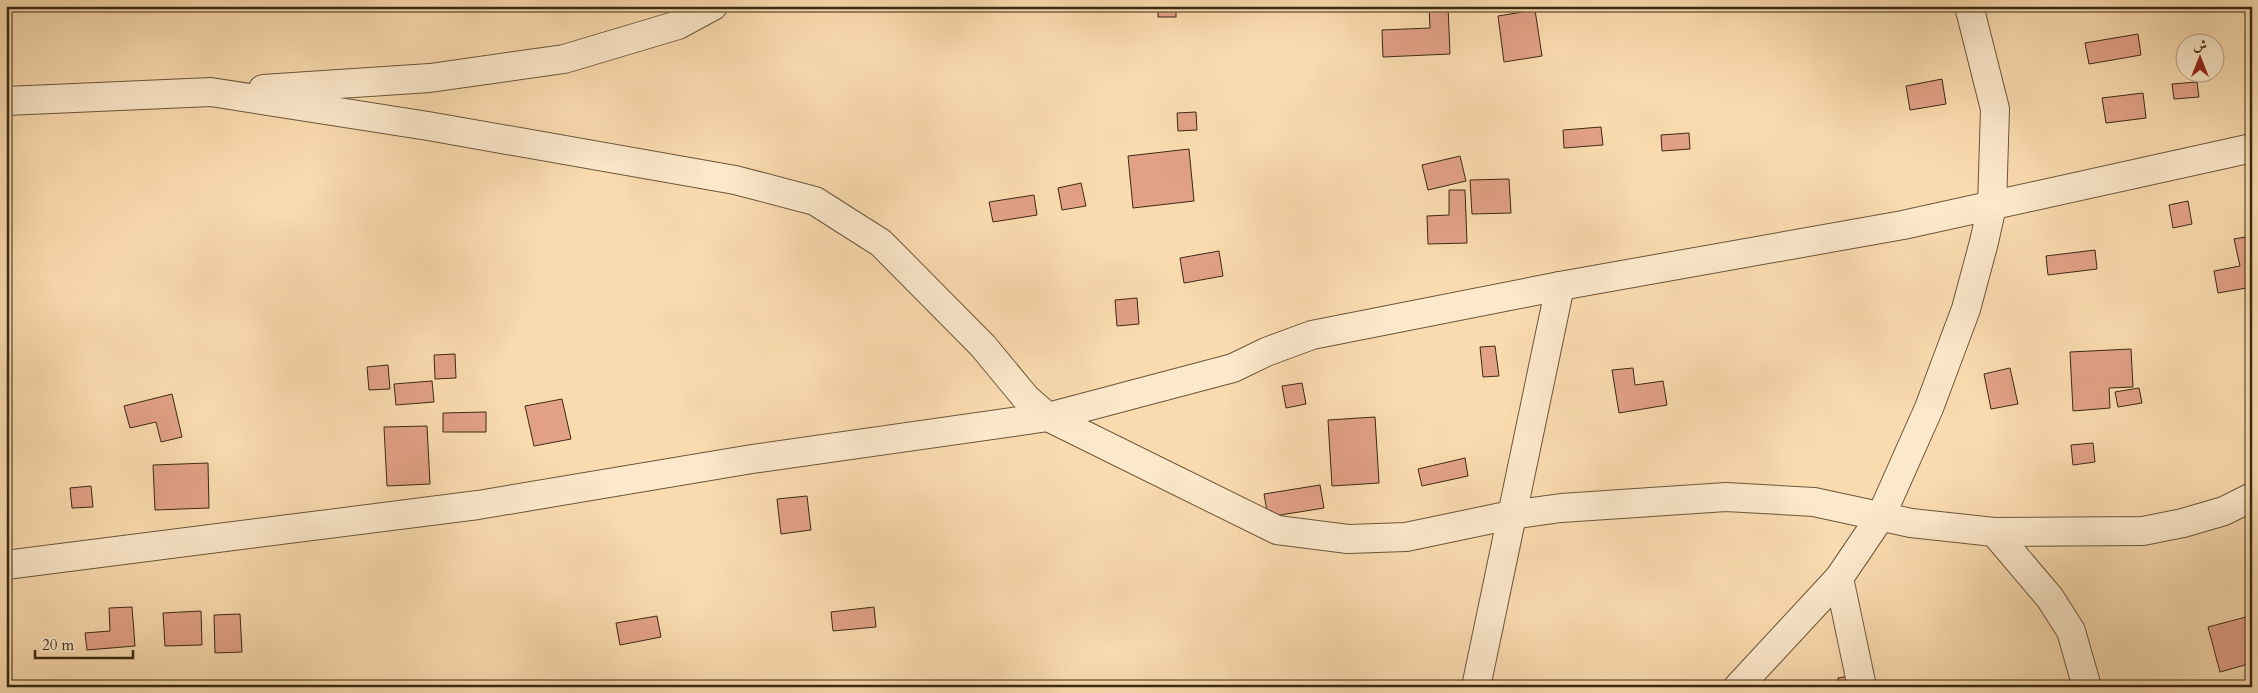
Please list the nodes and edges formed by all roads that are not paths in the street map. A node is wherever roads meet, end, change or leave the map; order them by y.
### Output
1 (713, 6) edge
2 (1969, 6) edge
3 (211, 92) junction
4 (6, 101) edge
5 (2252, 148) edge
6 (1992, 206) junction
7 (1560, 286) junction
8 (1048, 416) junction
9 (2252, 498) edge
10 (1511, 515) junction
11 (1881, 516) junction
12 (1994, 532) junction
13 (6, 565) edge
14 (1839, 578) junction
15 (1476, 687) edge
16 (1738, 687) edge
17 (1862, 687) edge
18 (2087, 687) edge

1 - 3 street
2 - 6 street
3 - 4 street
3 - 8 street
5 - 6 street
6 - 7 street
6 - 11 street
7 - 8 street
7 - 10 street
8 - 10 street
8 - 13 street
9 - 12 street
10 - 11 street
10 - 15 street
11 - 12 street
11 - 14 street
12 - 18 street
14 - 16 street
14 - 17 street

